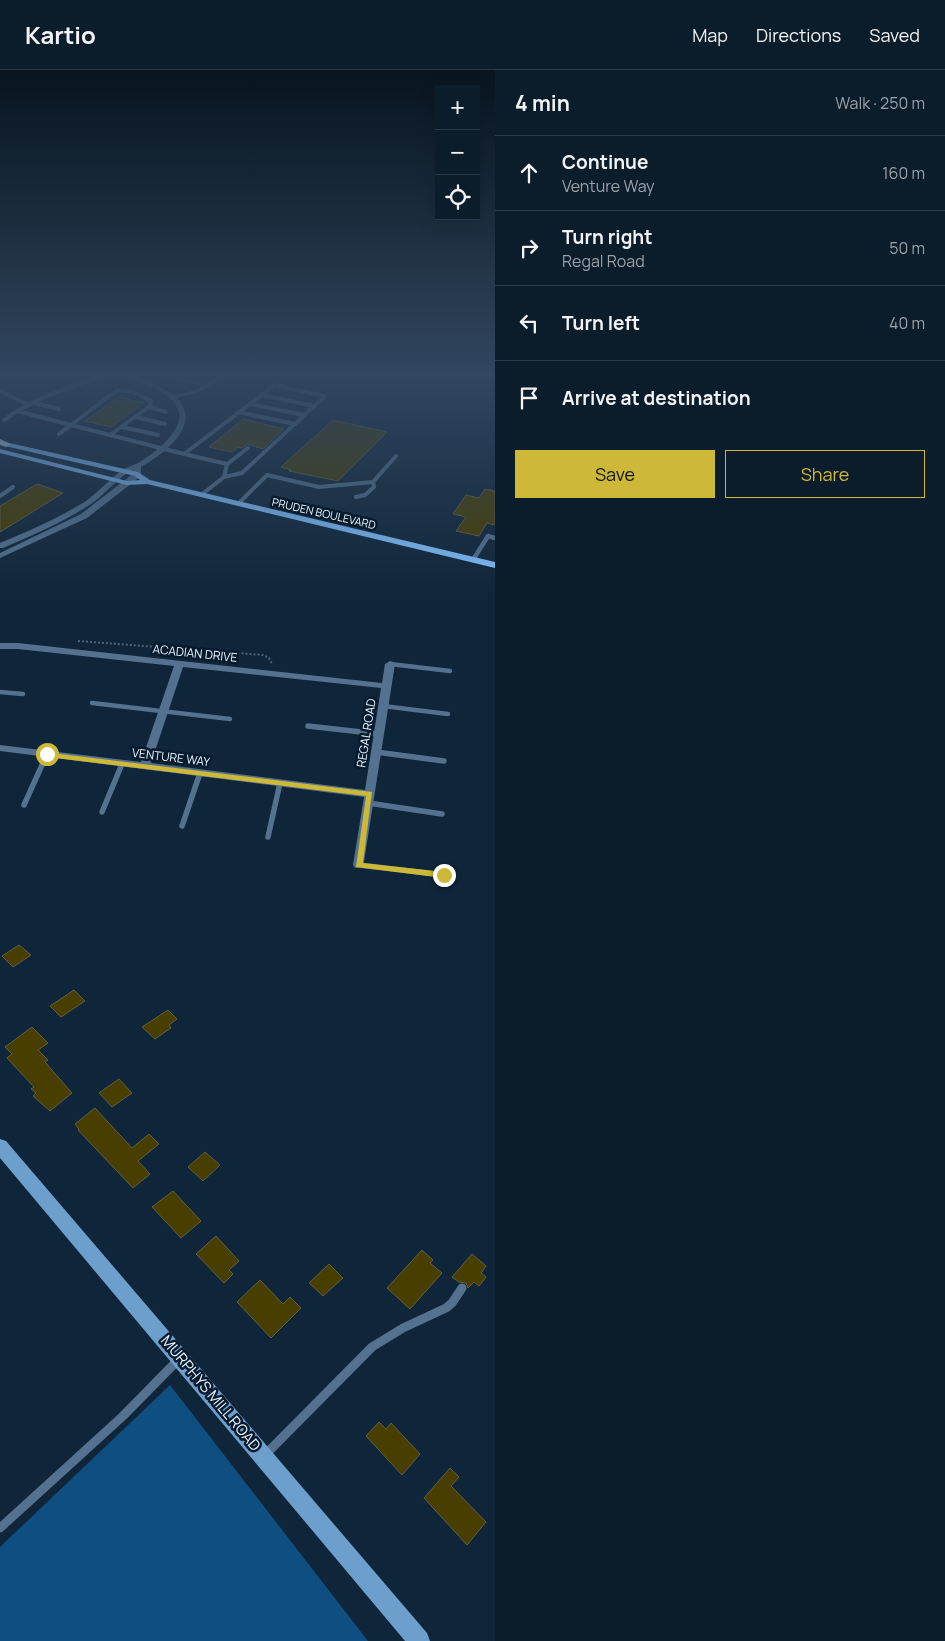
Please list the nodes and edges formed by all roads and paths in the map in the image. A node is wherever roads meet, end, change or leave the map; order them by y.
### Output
1 (15, 449) edge
2 (22, 449) edge
3 (161, 449) edge
4 (167, 449) edge
5 (190, 449) edge
6 (246, 449) edge
7 (268, 449) edge
8 (184, 454) junction
9 (396, 456) dead end
10 (227, 464) junction
11 (138, 470) junction
12 (126, 471) junction
13 (224, 477) junction
14 (116, 480) junction
15 (147, 482) junction
16 (373, 482) junction
17 (127, 483) junction
18 (13, 487) dead end
19 (201, 495) junction
20 (0, 496) edge
21 (356, 497) dead end
22 (238, 504) junction
23 (495, 538) edge
24 (1, 552) edge
25 (473, 560) junction
26 (495, 565) edge
27 (75, 641) dead end
28 (0, 646) edge
29 (179, 664) junction
30 (390, 664) joint
31 (450, 671) dead end
32 (270, 673) junction
33 (386, 686) junction
34 (0, 692) edge
35 (23, 694) dead end
36 (92, 703) dead end
37 (383, 706) junction
38 (163, 712) junction
39 (448, 714) dead end
40 (230, 719) dead end
41 (308, 726) dead end
42 (379, 734) junction
43 (0, 748) edge
44 (376, 752) junction
45 (47, 754) junction
46 (444, 761) dead end
47 (122, 764) junction
48 (145, 766) junction
49 (200, 773) junction
50 (280, 783) junction
51 (369, 799) junction
52 (24, 805) dead end
53 (102, 812) dead end
54 (442, 814) dead end
55 (182, 826) dead end
56 (268, 836) dead end
57 (359, 865) joint
58 (444, 875) dead end
59 (0, 1146) edge
60 (462, 1288) dead end
61 (180, 1357) junction
62 (264, 1456) junction
63 (0, 1528) edge
64 (419, 1641) edge

1 - 14 main road, PRUDEN BOULEVARD
2 - 12 main road, PRUDEN BOULEVARD
3 - 11 street
4 - 8 lane
5 - 8 lane
6 - 10 lane
7 - 13 lane
8 - 10 lane
9 - 16 lane
10 - 13 lane
11 - 12 main road, PRUDEN BOULEVARD
11 - 15 main road, PRUDEN BOULEVARD
11 - 17 street
12 - 14 street
13 - 19 lane
14 - 17 main road, PRUDEN BOULEVARD
14 - 24 street
15 - 17 main road, PRUDEN BOULEVARD
15 - 19 main road, PRUDEN BOULEVARD
16 - 21 lane
16 - 22 lane
17 - 24 street
18 - 20 lane
19 - 22 main road, PRUDEN BOULEVARD
22 - 25 main road, PRUDEN BOULEVARD
23 - 25 lane
25 - 26 main road, PRUDEN BOULEVARD
27 - 32 path
28 - 29 street, ACADIAN DRIVE
29 - 32 street, ACADIAN DRIVE
29 - 38 street
30 - 31 lane
30 - 33 street, REGAL ROAD
32 - 33 street, ACADIAN DRIVE
33 - 37 street, REGAL ROAD
34 - 35 lane
36 - 38 lane
37 - 39 lane
37 - 42 street, REGAL ROAD
38 - 40 lane
38 - 48 street
41 - 42 lane
42 - 44 street, REGAL ROAD
43 - 45 street, VENTURE WAY
44 - 46 lane
44 - 51 street, REGAL ROAD
45 - 47 street, VENTURE WAY
45 - 52 lane
47 - 48 street, VENTURE WAY
47 - 53 lane
48 - 49 street, VENTURE WAY
49 - 50 street, VENTURE WAY
49 - 55 lane
50 - 51 street, VENTURE WAY
50 - 56 lane
51 - 54 lane
51 - 57 street, REGAL ROAD
57 - 58 lane
59 - 61 street, MURPHYS MILL ROAD
60 - 62 lane
61 - 62 street, MURPHYS MILL ROAD
61 - 63 lane
62 - 64 street, MURPHYS MILL ROAD

